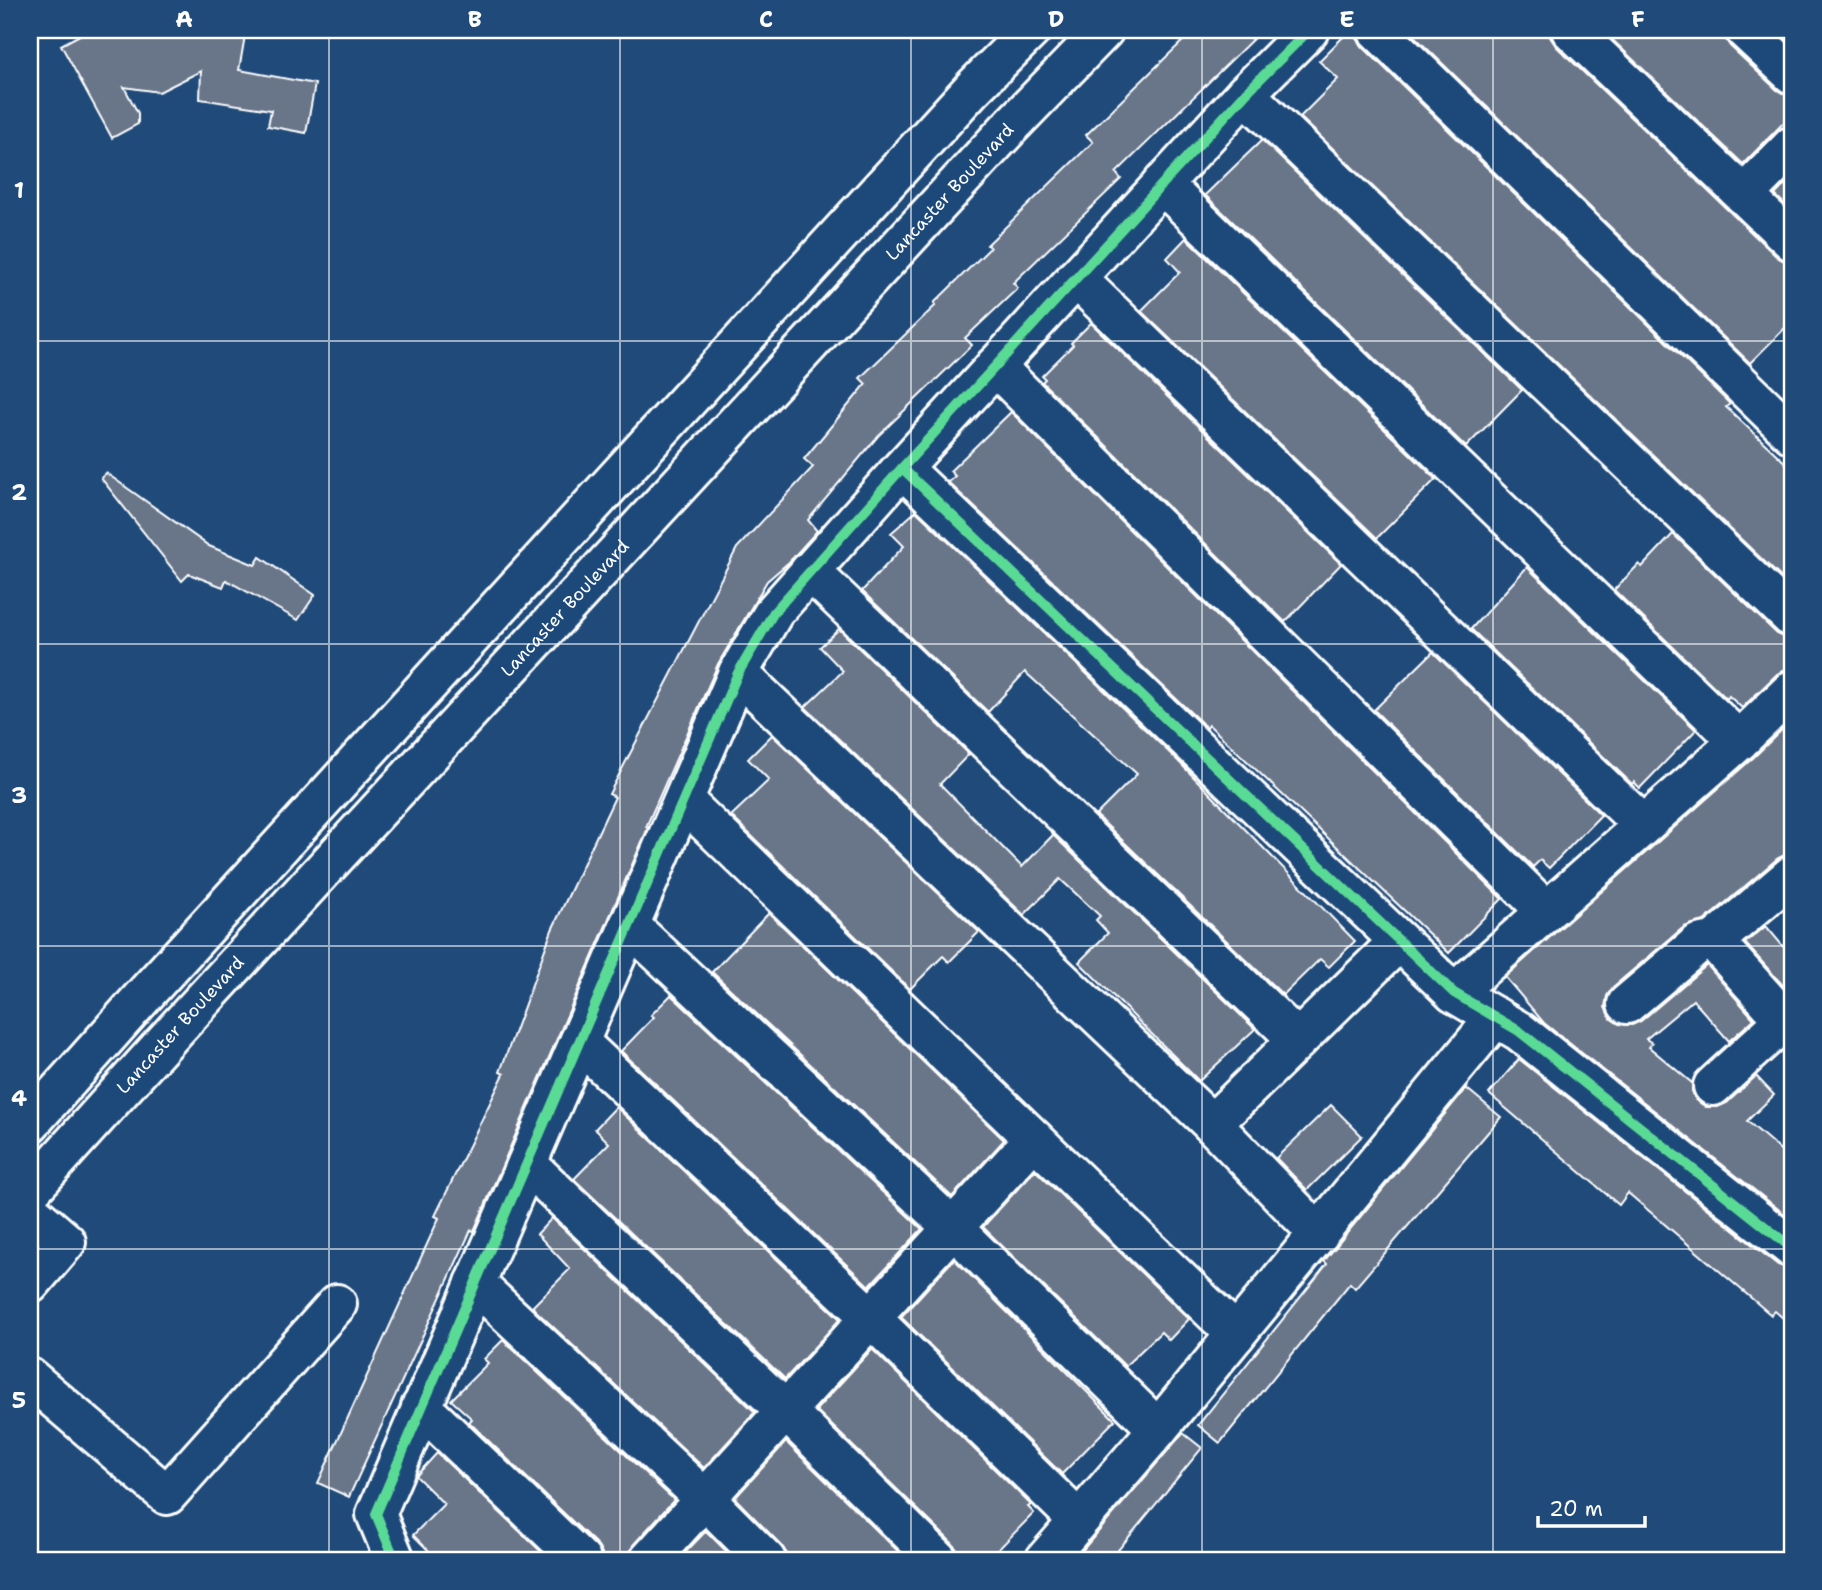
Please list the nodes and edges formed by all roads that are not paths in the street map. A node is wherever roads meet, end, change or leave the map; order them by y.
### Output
1 (1031, 30) edge
2 (1104, 30) edge
3 (1309, 30) edge
4 (1377, 30) edge
5 (1571, 30) edge
6 (1745, 30) edge
7 (1792, 74) edge
8 (1245, 94) junction
9 (1792, 146) edge
10 (1162, 184) junction
11 (1744, 195) junction
12 (1792, 241) edge
13 (1076, 278) junction
14 (995, 366) junction
15 (1792, 434) edge
16 (902, 468) junction
17 (810, 571) junction
18 (1792, 618) edge
19 (738, 673) junction
20 (1792, 691) edge
21 (1739, 741) junction
22 (684, 801) junction
23 (1643, 825) junction
24 (1792, 875) edge
25 (1546, 911) junction
26 (629, 925) junction
27 (1399, 941) junction
28 (1714, 941) junction
29 (1454, 993) junction
30 (1628, 1004) dead end
31 (1496, 1017) junction
32 (1789, 1024) edge
33 (1298, 1040) junction
34 (579, 1042) junction
35 (1713, 1086) dead end
36 (30, 1123) edge
37 (1212, 1124) junction
38 (1034, 1139) junction
39 (527, 1164) junction
40 (30, 1191) edge
41 (30, 1211) edge
42 (953, 1228) junction
43 (1320, 1234) junction
44 (1792, 1248) edge
45 (475, 1283) junction
46 (30, 1284) edge
47 (337, 1304) dead end
48 (871, 1318) junction
49 (1236, 1334) junction
50 (30, 1378) edge
51 (421, 1407) junction
52 (786, 1411) junction
53 (1158, 1429) junction
54 (705, 1499) junction
55 (1079, 1520) junction
56 (396, 1560) edge
57 (581, 1560) edge
58 (649, 1560) edge
59 (766, 1560) edge
60 (938, 1560) edge
61 (1045, 1560) edge

1 - 36 street
2 - 40 street, Lancaster Boulevard
3 - 8 street
4 - 15 street
5 - 11 street
6 - 7 street
8 - 10 street
8 - 18 street
9 - 11 street
10 - 13 street
10 - 21 street
11 - 12 street
13 - 14 street
13 - 23 street
14 - 16 street
14 - 25 street
16 - 17 street
16 - 27 street
17 - 19 street
17 - 33 street
19 - 22 street
19 - 37 street
20 - 21 street
21 - 23 street
22 - 26 street
22 - 38 street
23 - 25 street
24 - 28 street
25 - 29 street
26 - 34 street
26 - 42 street
27 - 29 street
27 - 33 street
28 - 30 street
28 - 32 street
29 - 31 street
31 - 43 street
31 - 44 street
32 - 35 street
33 - 37 street
34 - 39 street
34 - 48 street
37 - 43 street
38 - 42 street
38 - 49 street
39 - 45 street
39 - 52 street
41 - 46 street
42 - 48 street
42 - 53 street
43 - 49 street
45 - 51 street
45 - 54 street
47 - 50 street
48 - 52 street
48 - 55 street
49 - 53 street
51 - 56 street
51 - 57 street
52 - 54 street
52 - 60 street
53 - 55 street
54 - 58 street
54 - 59 street
55 - 61 street

